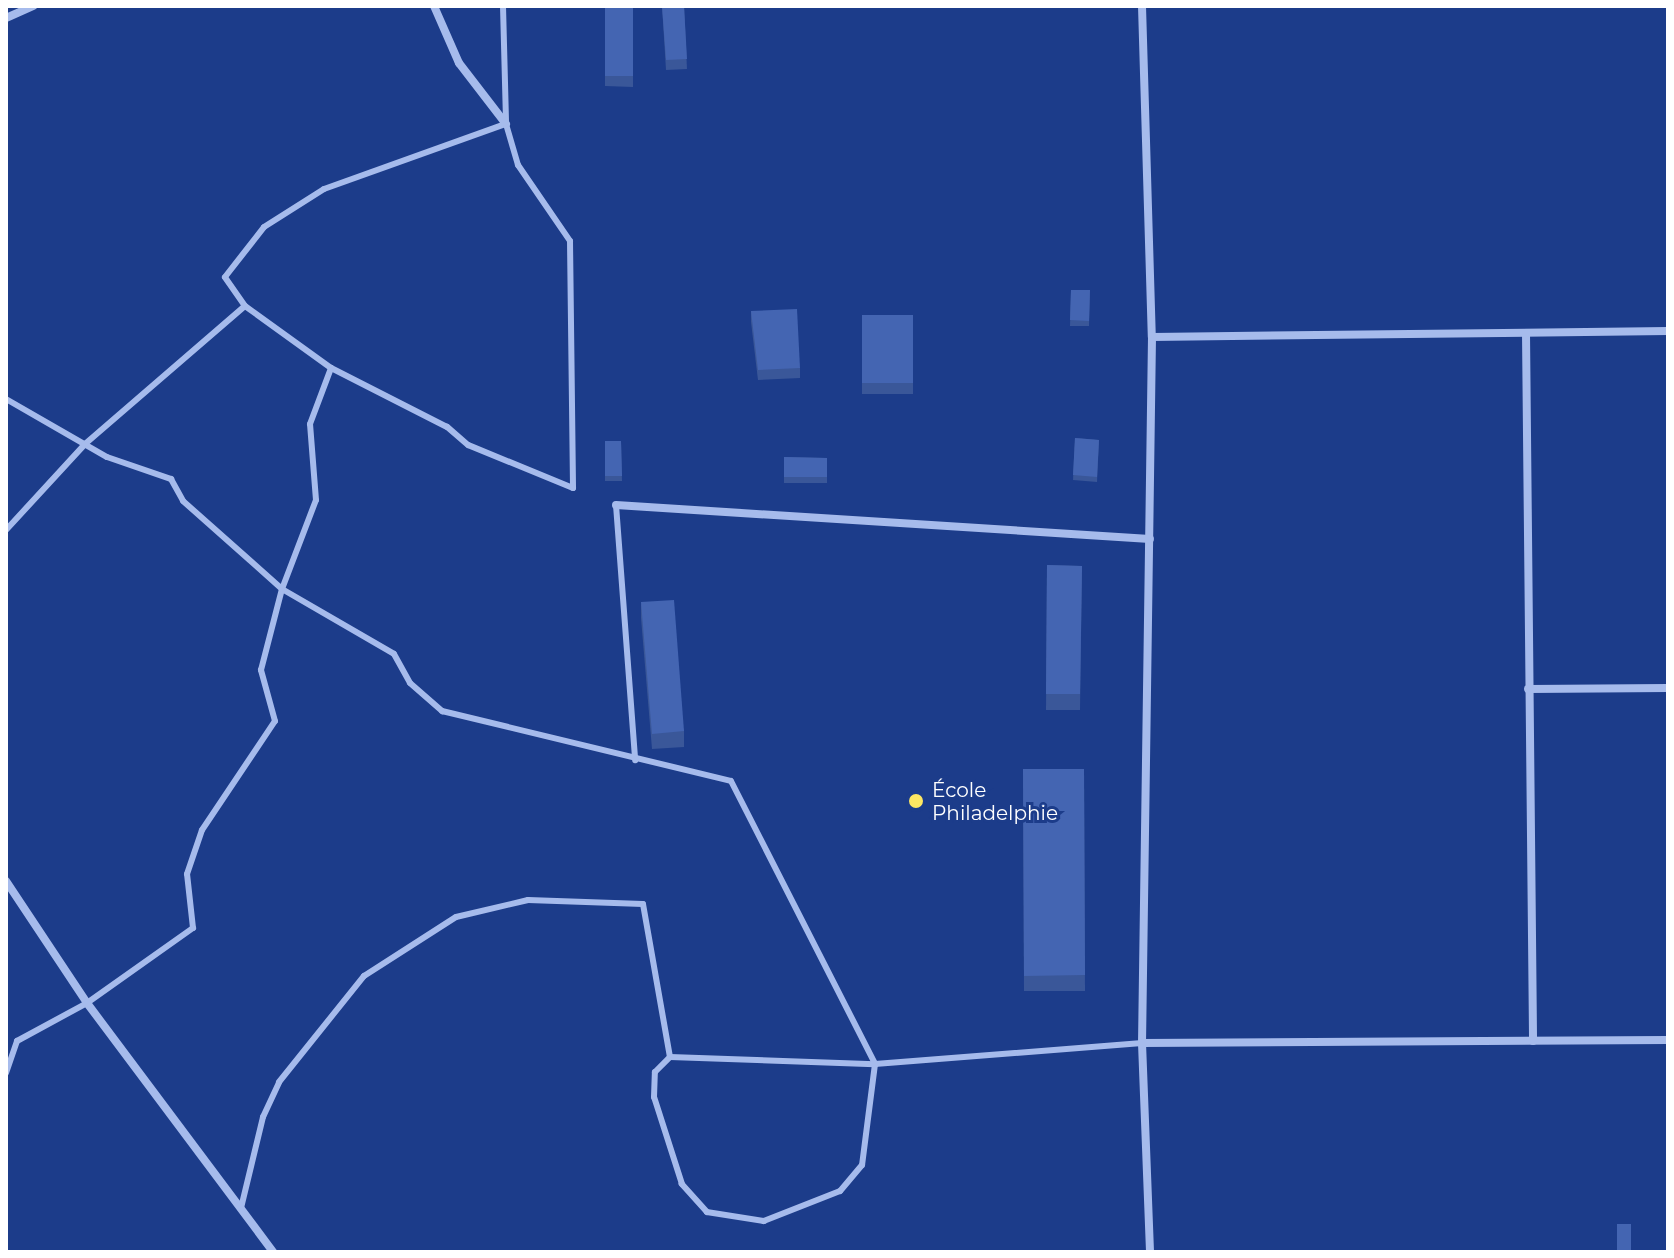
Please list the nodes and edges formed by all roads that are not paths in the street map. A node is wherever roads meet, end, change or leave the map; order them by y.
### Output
1 (33, 6) edge
2 (434, 6) edge
3 (503, 6) edge
4 (1142, 6) edge
5 (6, 18) edge
6 (506, 124) junction
7 (245, 306) junction
8 (1668, 331) edge
9 (1526, 333) junction
10 (1152, 337) junction
11 (331, 368) junction
12 (6, 399) edge
13 (85, 444) junction
14 (616, 505) joint
15 (6, 530) edge
16 (1150, 539) junction
17 (282, 589) junction
18 (1668, 688) edge
19 (1528, 689) junction
20 (635, 760) junction
21 (6, 881) edge
22 (87, 1003) junction
23 (1668, 1040) edge
24 (1533, 1041) junction
25 (1142, 1043) junction
26 (670, 1057) junction
27 (875, 1064) junction
28 (6, 1073) edge
29 (241, 1209) junction
30 (273, 1252) edge
31 (1150, 1252) edge

1 - 5 street
2 - 6 street
3 - 6 lane
4 - 10 street
6 - 7 lane
6 - 11 lane
7 - 11 lane
7 - 13 lane
8 - 9 street
9 - 10 street
9 - 19 street
10 - 16 street
11 - 17 lane
12 - 13 lane
13 - 15 lane
13 - 17 lane
14 - 16 street
14 - 20 lane
16 - 25 street
17 - 20 lane
17 - 22 lane
18 - 19 street
19 - 24 street
20 - 27 lane
21 - 22 street
22 - 28 lane
22 - 29 street
23 - 24 street
24 - 25 street
25 - 27 lane
25 - 31 street
26 - 27 lane
26 - 27 lane
26 - 29 lane
29 - 30 street

